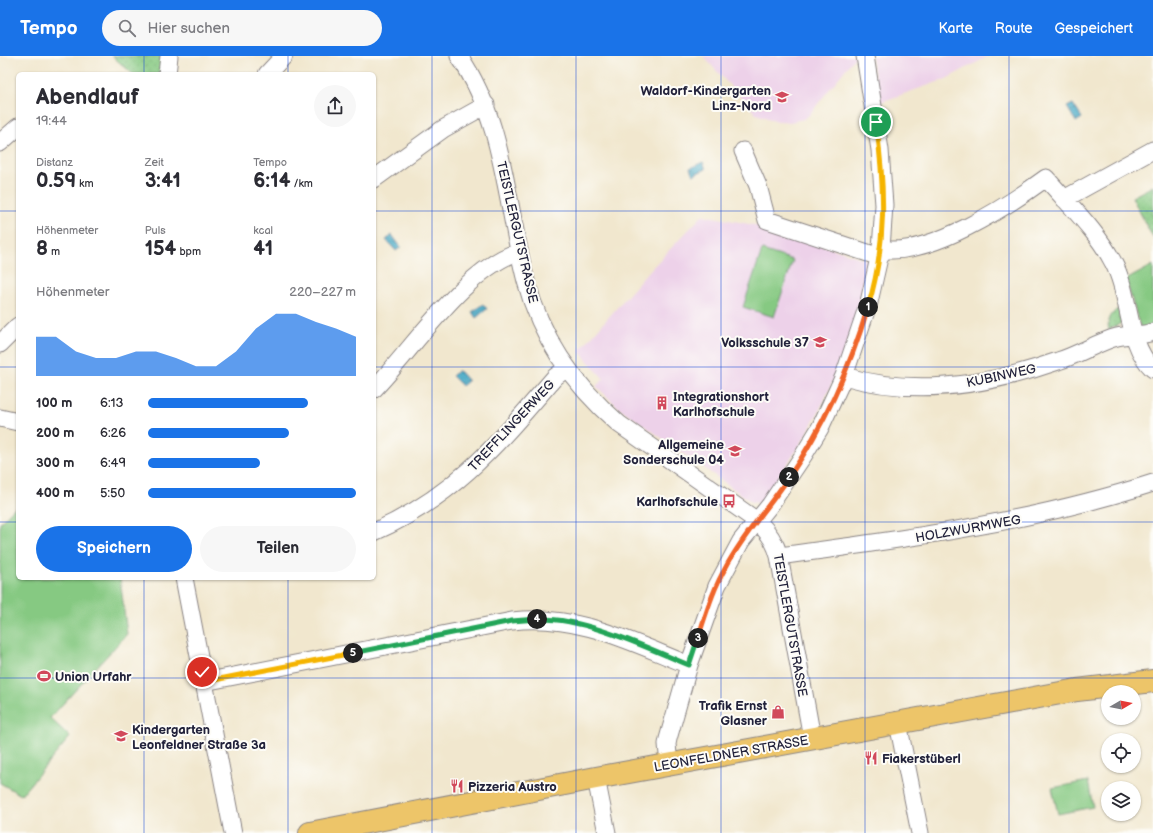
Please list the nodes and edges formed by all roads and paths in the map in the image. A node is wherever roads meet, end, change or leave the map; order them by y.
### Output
1 (169, 56) edge
2 (284, 56) edge
3 (459, 56) edge
4 (865, 56) edge
5 (167, 72) edge
6 (269, 72) edge
7 (486, 105) junction
8 (16, 129) edge
9 (0, 143) edge
10 (1153, 150) edge
11 (743, 151) dead end
12 (376, 178) edge
13 (1064, 199) junction
14 (520, 252) junction
15 (880, 253) junction
16 (16, 328) edge
17 (1153, 332) edge
18 (1134, 335) junction
19 (0, 344) edge
20 (567, 368) junction
21 (1153, 369) edge
22 (844, 376) junction
23 (376, 387) edge
24 (0, 418) edge
25 (16, 422) edge
26 (1153, 483) edge
27 (757, 521) junction
28 (376, 531) edge
29 (779, 556) junction
30 (186, 580) edge
31 (689, 665) junction
32 (1153, 681) edge
33 (204, 682) junction
34 (898, 723) junction
35 (812, 738) junction
36 (669, 765) junction
37 (596, 778) junction
38 (233, 833) edge
39 (310, 833) edge
40 (607, 833) edge
41 (920, 833) edge

1 - 5 street
2 - 6 street
3 - 7 street, TEISTLERGUTSTRASSE
4 - 15 street
7 - 12 street
7 - 14 street, TEISTLERGUTSTRASSE
8 - 9 street
10 - 13 street
11 - 15 street
13 - 15 street
13 - 18 street
14 - 20 street, TEISTLERGUTSTRASSE
14 - 23 street
15 - 22 street
16 - 19 street
17 - 18 street, KUBINWEG
18 - 21 street
18 - 22 street, KUBINWEG
20 - 27 street, TEISTLERGUTSTRASSE
20 - 28 street, TREFFLINGERWEG
22 - 27 street
24 - 25 street
26 - 29 street, HOLZWURMWEG
27 - 29 street, TEISTLERGUTSTRASSE
27 - 31 street
29 - 35 street, TEISTLERGUTSTRASSE
30 - 33 street
31 - 33 street
31 - 36 street
32 - 34 main road, LEONFELDNER STRASSE
33 - 38 street
34 - 35 main road, LEONFELDNER STRASSE
34 - 41 street
35 - 36 main road, LEONFELDNER STRASSE
36 - 37 main road, LEONFELDNER STRASSE
37 - 39 main road, LEONFELDNER STRASSE
37 - 40 street

